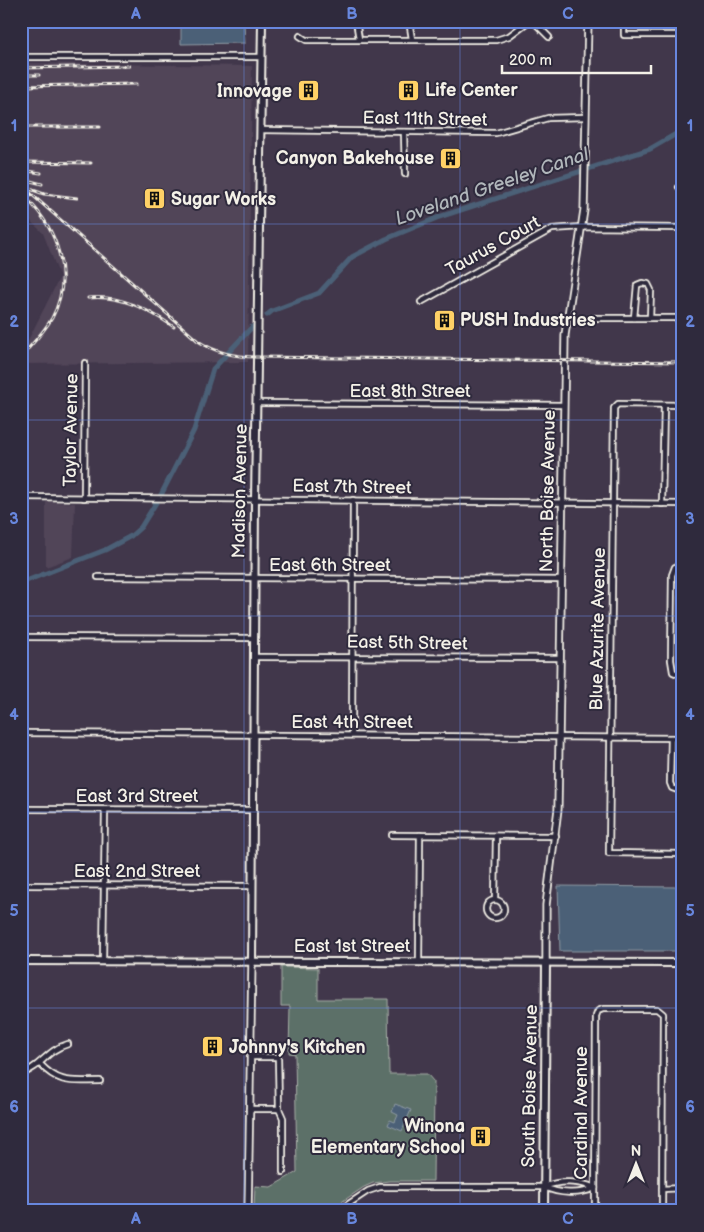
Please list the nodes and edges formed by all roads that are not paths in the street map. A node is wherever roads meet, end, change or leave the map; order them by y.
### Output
1 (262, 21) edge
2 (356, 21) edge
3 (409, 21) edge
4 (529, 21) edge
5 (532, 21) edge
6 (588, 21) edge
7 (624, 21) edge
8 (683, 35) edge
9 (300, 36) dead end
10 (549, 37) dead end
11 (359, 39) junction
12 (412, 40) junction
13 (21, 57) edge
14 (262, 57) junction
15 (586, 117) junction
16 (261, 130) junction
17 (404, 132) junction
18 (405, 174) dead end
19 (582, 227) junction
20 (683, 228) edge
21 (421, 302) dead end
22 (591, 318) dead end
23 (634, 318) junction
24 (650, 318) junction
25 (683, 318) edge
26 (85, 363) dead end
27 (21, 388) edge
28 (21, 395) edge
29 (256, 403) junction
30 (664, 405) junction
31 (683, 405) edge
32 (564, 406) junction
33 (21, 497) edge
34 (84, 498) junction
35 (255, 500) junction
36 (352, 500) junction
37 (562, 503) junction
38 (613, 503) junction
39 (662, 504) junction
40 (683, 504) edge
41 (683, 564) edge
42 (98, 576) dead end
43 (254, 578) junction
44 (352, 579) junction
45 (561, 580) junction
46 (21, 637) edge
47 (254, 638) junction
48 (352, 656) junction
49 (254, 657) junction
50 (560, 658) junction
51 (683, 676) edge
52 (21, 733) edge
53 (253, 734) junction
54 (352, 735) junction
55 (560, 737) junction
56 (610, 737) junction
57 (671, 738) junction
58 (683, 738) edge
59 (683, 792) edge
60 (21, 809) edge
61 (105, 810) junction
62 (253, 810) junction
63 (392, 835) dead end
64 (420, 835) junction
65 (496, 836) junction
66 (556, 836) junction
67 (683, 854) edge
68 (21, 885) edge
69 (104, 885) junction
70 (252, 886) junction
71 (495, 900) dead end
72 (103, 960) junction
73 (21, 961) edge
74 (252, 961) junction
75 (419, 962) junction
76 (546, 962) junction
77 (683, 963) edge
78 (68, 1044) dead end
79 (250, 1057) junction
80 (40, 1064) junction
81 (21, 1074) edge
82 (100, 1081) dead end
83 (249, 1109) junction
84 (279, 1110) junction
85 (283, 1172) dead end
86 (544, 1187) junction
87 (594, 1188) junction
88 (683, 1188) edge
89 (662, 1189) junction
90 (346, 1206) junction
91 (248, 1211) edge
92 (338, 1211) edge
93 (350, 1211) edge
94 (544, 1211) edge
95 (595, 1211) edge
96 (662, 1211) edge

1 - 14 main road, Madison Avenue
2 - 11 street
3 - 12 street
4 - 12 street
5 - 10 street
6 - 15 street, North Boise Avenue
7 - 8 street
9 - 11 street
11 - 12 street
13 - 14 street
14 - 16 main road, Madison Avenue
15 - 17 street, East 11th Street
15 - 19 street, North Boise Avenue
16 - 17 street, East 11th Street
16 - 29 main road, Madison Avenue
17 - 18 street
19 - 20 street
19 - 21 street, Taurus Court
19 - 32 street, North Boise Avenue
22 - 23 street
23 - 24 street
23 - 24 street
24 - 25 street
26 - 34 street, Taylor Avenue
27 - 28 street
29 - 32 street, East 8th Street
29 - 35 main road, Madison Avenue
30 - 31 street
30 - 38 street, Blue Azurite Avenue
30 - 39 street
32 - 37 street, North Boise Avenue
33 - 34 street, East 7th Street
34 - 35 street, East 7th Street
35 - 36 street, East 7th Street
35 - 43 main road, Madison Avenue
36 - 37 street, East 7th Street
36 - 44 street
37 - 38 street, East 7th Street
37 - 45 street, North Boise Avenue
38 - 39 street, East 7th Street
38 - 56 street, Blue Azurite Avenue
39 - 40 street, East 7th Street
41 - 51 street
42 - 43 street, East 6th Street
43 - 44 street, East 6th Street
43 - 47 main road, Madison Avenue
44 - 45 street, East 6th Street
44 - 48 street
45 - 50 street, North Boise Avenue
46 - 47 street
47 - 49 main road, Madison Avenue
48 - 49 street, East 5th Street
48 - 50 street, East 5th Street
48 - 54 street
49 - 53 main road, Madison Avenue
50 - 55 street, North Boise Avenue
52 - 53 street, East 4th Street
53 - 54 street, East 4th Street
53 - 62 main road, Madison Avenue
54 - 55 street, East 4th Street
55 - 56 street, East 4th Street
55 - 66 street, North Boise Avenue
56 - 57 street, East 4th Street
56 - 67 street, Blue Azurite Avenue
57 - 58 street, East 4th Street
57 - 59 street
60 - 61 street, East 3rd Street
61 - 62 street, East 3rd Street
61 - 69 street
62 - 70 main road, Madison Avenue
63 - 64 street
64 - 65 street
64 - 75 street
65 - 66 street
65 - 71 street
66 - 76 street, North Boise Avenue
68 - 69 street, East 2nd Street
69 - 70 street, East 2nd Street
69 - 72 street
70 - 74 main road, Madison Avenue
72 - 73 main road, East 1st Street
72 - 74 main road, East 1st Street
74 - 75 main road, East 1st Street
74 - 79 street
75 - 76 main road, East 1st Street
76 - 77 main road, East 1st Street
76 - 86 main road, South Boise Avenue
78 - 80 street
79 - 83 street
79 - 84 street
80 - 81 street
80 - 82 street
83 - 84 street
83 - 91 street
84 - 85 street
86 - 87 street
86 - 87 street
86 - 90 street
86 - 94 main road, South Boise Avenue
87 - 89 street, Cardinal Avenue
87 - 95 street, Cardinal Avenue
88 - 89 street
89 - 96 street
90 - 92 street
90 - 93 street

